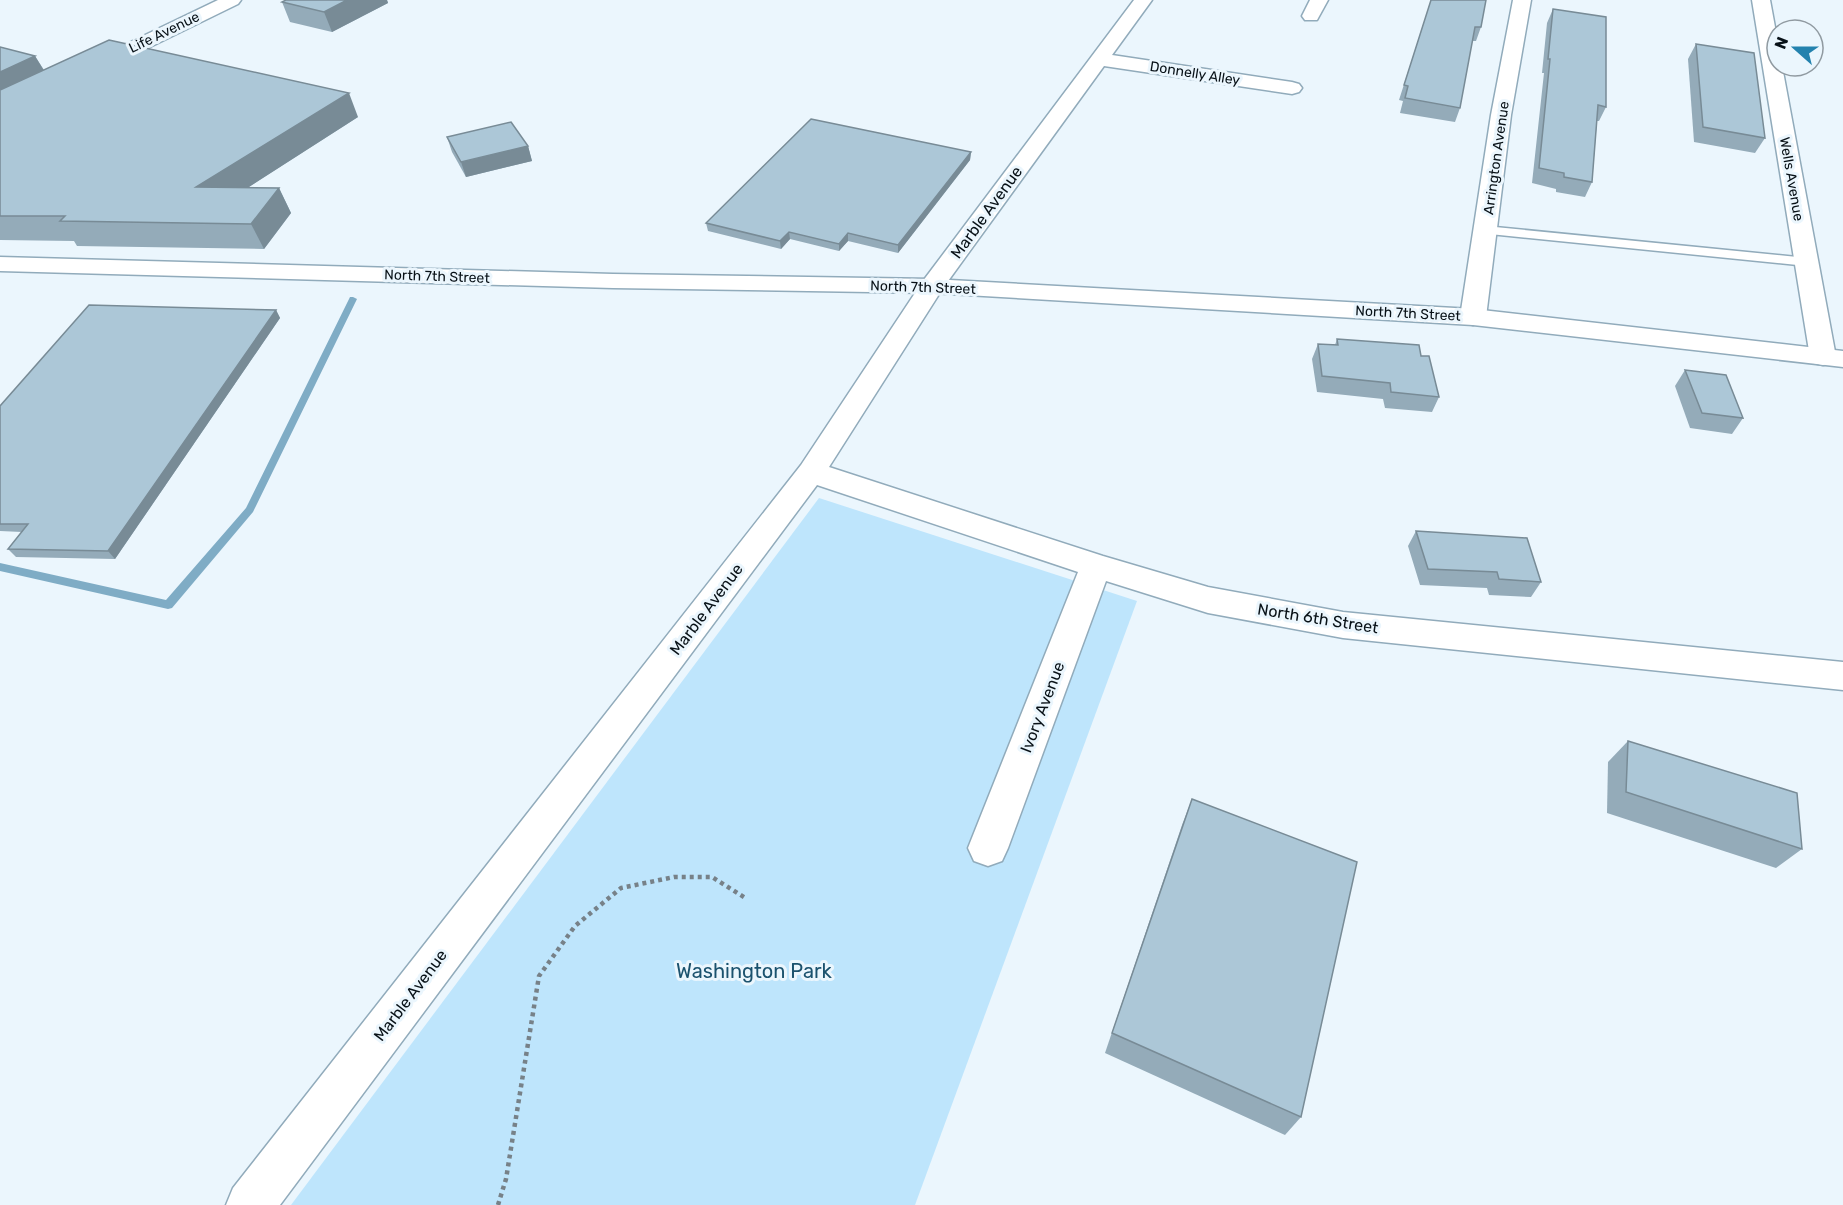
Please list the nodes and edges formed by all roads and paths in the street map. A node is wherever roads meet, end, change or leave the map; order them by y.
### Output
1 (232, 0) edge
2 (1143, 0) edge
3 (1522, 0) edge
4 (1761, 0) edge
5 (1098, 59) junction
6 (83, 72) edge
7 (1292, 88) dead end
8 (1485, 230) junction
9 (1807, 262) junction
10 (0, 264) edge
11 (932, 286) junction
12 (1473, 317) junction
13 (1833, 358) edge
14 (811, 472) junction
15 (1095, 566) junction
16 (1843, 676) edge
17 (988, 848) dead end
18 (747, 899) dead end
19 (250, 1205) edge
20 (498, 1205) edge

1 - 6 street, Life Avenue
2 - 5 street, Marble Avenue
3 - 8 street, Arrington Avenue
4 - 9 street, Wells Avenue
5 - 7 street, Donnelly Alley
5 - 11 street, Marble Avenue
8 - 9 lane
8 - 12 street, Arrington Avenue
9 - 13 street, Wells Avenue
10 - 11 street, North 7th Street
11 - 12 street, North 7th Street
11 - 14 street, Marble Avenue
12 - 13 street, North 7th Street
14 - 15 street, North 6th Street
14 - 19 street, Marble Avenue
15 - 16 street, North 6th Street
15 - 17 street, Ivory Avenue
18 - 20 path

